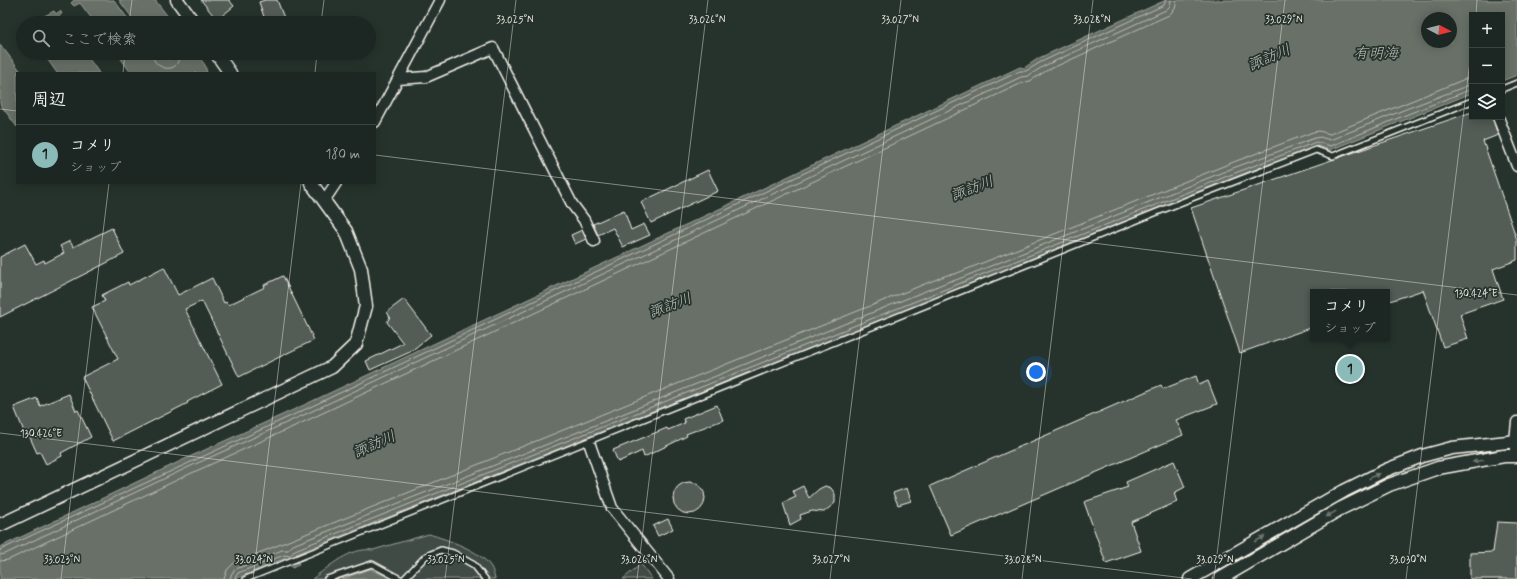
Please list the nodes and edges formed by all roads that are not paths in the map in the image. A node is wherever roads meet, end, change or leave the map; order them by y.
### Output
1 (177, 0) edge
2 (440, 0) edge
3 (189, 16) edge
4 (221, 60) edge
5 (229, 72) edge
6 (398, 79) junction
7 (1517, 83) edge
8 (1505, 88) edge
9 (1469, 102) edge
10 (376, 120) edge
11 (1499, 120) edge
12 (1517, 166) edge
13 (311, 184) edge
14 (335, 184) edge
15 (324, 201) junction
16 (594, 241) dead end
17 (1517, 422) edge
18 (1516, 441) edge
19 (590, 445) dead end
20 (1516, 456) edge
21 (0, 525) edge
22 (246, 579) edge
23 (327, 579) edge
24 (400, 579) edge
25 (404, 579) edge
26 (485, 579) edge
27 (669, 579) edge
28 (1190, 579) edge
29 (1220, 579) edge

1 - 3 street
2 - 6 street
4 - 5 street
6 - 10 street
6 - 16 street
7 - 8 lane
9 - 22 lane
11 - 12 street
13 - 15 street
14 - 15 street
15 - 21 street
17 - 18 street
18 - 20 street
28 -> 18 street
19 - 27 street
20 -> 29 street
23 - 24 lane
25 - 26 lane

